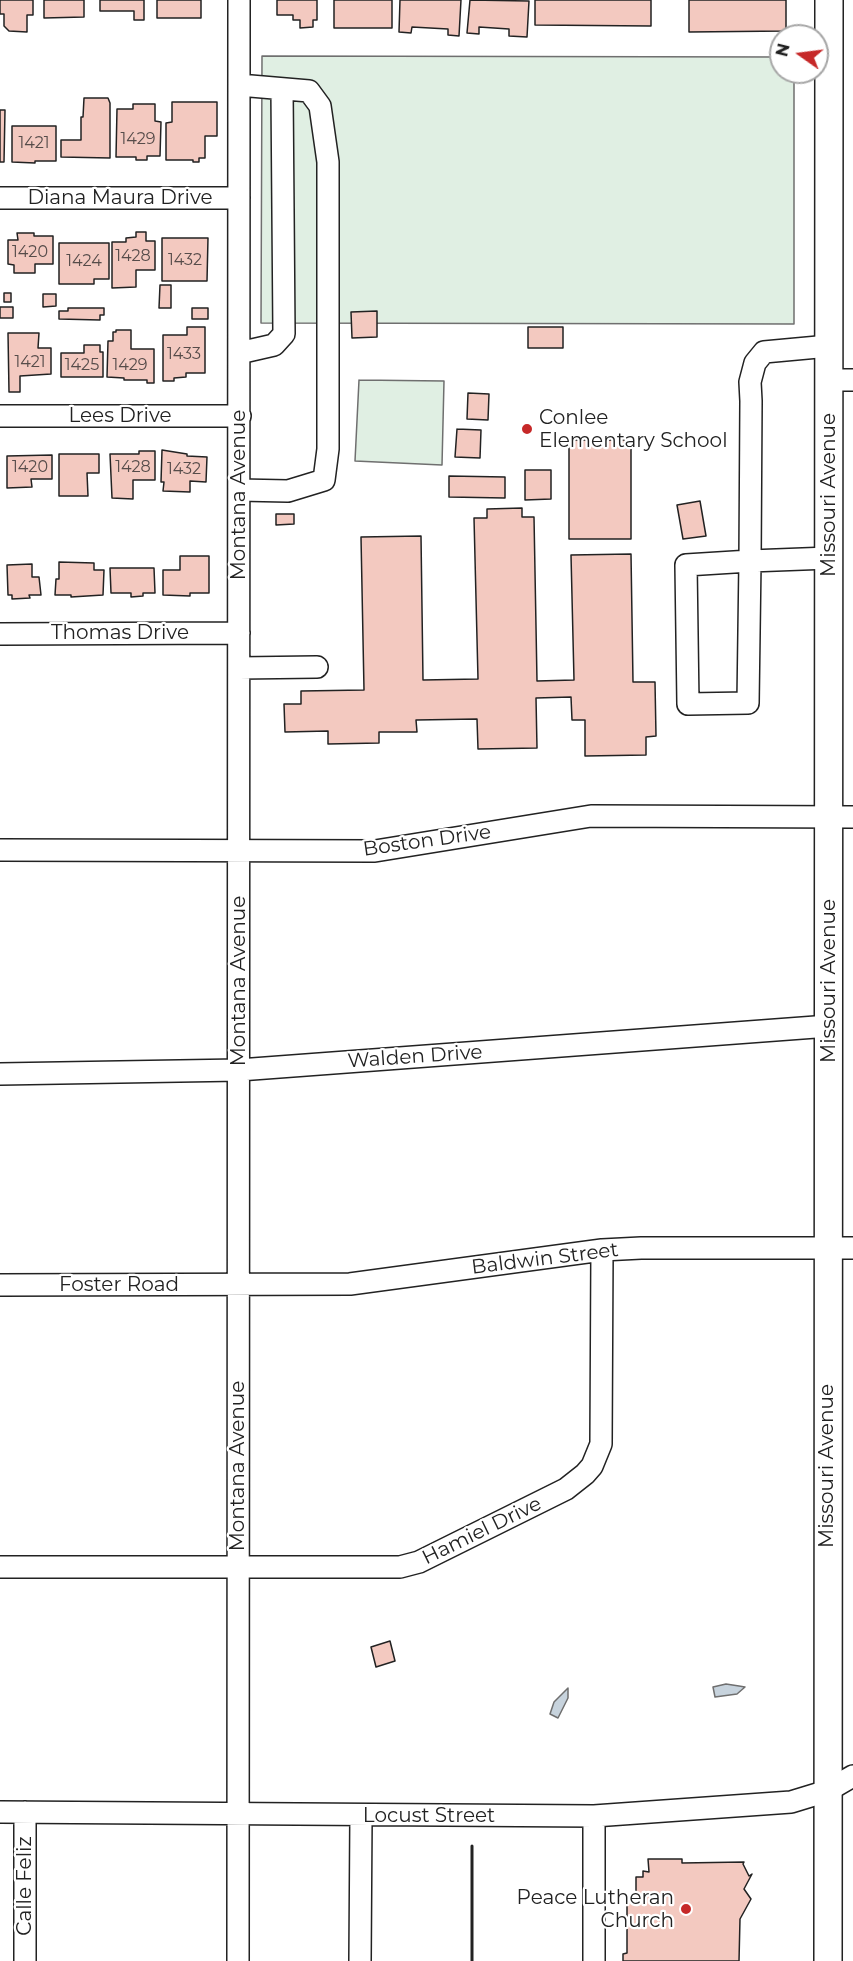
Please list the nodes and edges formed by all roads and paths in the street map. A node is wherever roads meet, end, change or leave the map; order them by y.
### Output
1 (239, 0) edge
2 (829, 0) edge
3 (239, 85) junction
4 (282, 90) junction
5 (0, 198) edge
6 (239, 198) junction
7 (828, 346) junction
8 (239, 353) junction
9 (841, 380) edge
10 (0, 416) edge
11 (240, 416) junction
12 (239, 490) junction
13 (829, 558) junction
14 (750, 561) junction
15 (0, 633) edge
16 (239, 633) junction
17 (317, 667) dead end
18 (239, 668) junction
19 (841, 817) edge
20 (0, 850) edge
21 (239, 851) junction
22 (829, 1026) junction
23 (239, 1070) junction
24 (0, 1074) edge
25 (840, 1248) edge
26 (602, 1250) junction
27 (0, 1285) edge
28 (238, 1285) junction
29 (238, 1566) junction
30 (0, 1567) edge
31 (853, 1776) edge
32 (827, 1791) junction
33 (0, 1812) edge
34 (25, 1812) junction
35 (238, 1813) junction
36 (361, 1816) junction
37 (594, 1816) junction
38 (25, 1961) edge
39 (238, 1961) edge
40 (360, 1961) edge
41 (594, 1961) edge
42 (828, 1961) edge

1 - 3 street, Montana Avenue
2 - 7 main road, Missouri Avenue
3 - 4 street
3 - 6 street, Montana Avenue
4 - 8 street
4 - 12 street
5 - 6 street, Diana Maura Drive
6 - 8 street, Montana Avenue
7 - 9 main road, Missouri Avenue
7 - 14 street
8 - 11 street, Montana Avenue
9 - 13 main road, Missouri Avenue
10 - 11 street, Lees Drive
11 - 12 street, Montana Avenue
12 - 16 street, Montana Avenue
13 - 14 street
13 - 19 main road, Missouri Avenue
14 - 14 street
15 - 16 street, Thomas Drive
16 - 18 street, Montana Avenue
17 - 18 street
18 - 21 street, Montana Avenue
19 - 21 street, Boston Drive
19 - 22 main road, Missouri Avenue
20 - 21 street, Boston Drive
21 - 23 street, Montana Avenue
22 - 23 street, Walden Drive
22 - 25 main road, Missouri Avenue
23 - 24 street, Walden Drive
23 - 28 street, Montana Avenue
25 - 26 street, Baldwin Street
25 - 32 main road, Missouri Avenue
26 - 28 street, Baldwin Street
26 - 29 street, Hamiel Drive
27 - 28 street, Foster Road
28 - 29 street, Montana Avenue
29 - 30 street, Hamiel Drive
29 - 35 street, Montana Avenue
31 - 32 street, Locust Street
32 - 37 street, Locust Street
32 - 42 main road, Missouri Avenue
33 - 34 street, Locust Street
34 - 35 street, Locust Street
34 - 38 street, Calle Feliz
35 - 36 street, Locust Street
35 - 39 street, Montana Avenue
36 - 37 street, Locust Street
36 - 40 street
37 - 41 street

